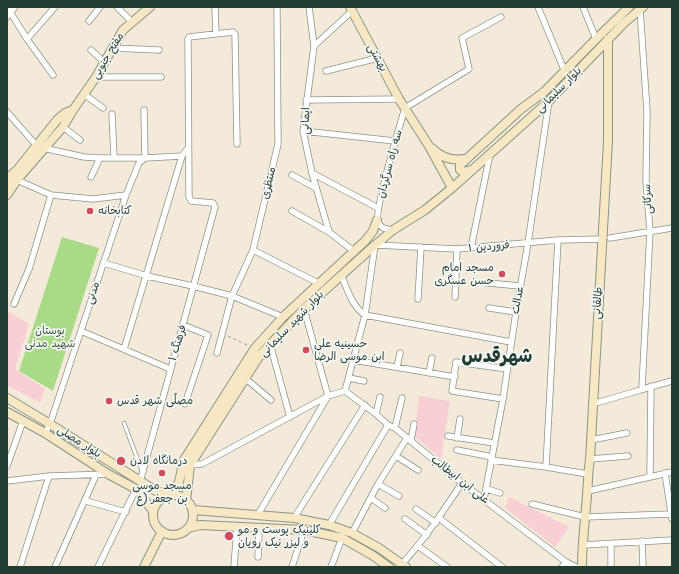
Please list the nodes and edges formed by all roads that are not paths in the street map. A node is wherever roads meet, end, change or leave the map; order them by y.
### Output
1 (15, 7) edge
2 (55, 7) edge
3 (100, 7) edge
4 (117, 7) edge
5 (150, 7) edge
6 (215, 7) edge
7 (277, 7) edge
8 (309, 7) edge
9 (538, 7) edge
10 (583, 7) edge
11 (629, 7) edge
12 (642, 8) edge
13 (351, 9) edge
14 (9, 10) edge
15 (7, 17) edge
16 (501, 17) dead end
17 (89, 21) dead end
18 (132, 22) junction
19 (216, 34) junction
20 (27, 39) junction
21 (596, 39) junction
22 (608, 39) junction
23 (314, 46) junction
24 (112, 48) junction
25 (91, 50) dead end
26 (159, 50) dead end
27 (378, 58) junction
28 (104, 62) junction
29 (326, 71) dead end
30 (565, 72) junction
31 (53, 74) dead end
32 (96, 77) junction
33 (161, 77) dead end
34 (84, 94) junction
35 (399, 99) junction
36 (306, 100) junction
37 (549, 101) junction
38 (103, 108) dead end
39 (405, 108) junction
40 (72, 110) junction
41 (144, 110) dead end
42 (7, 112) edge
43 (112, 114) dead end
44 (63, 127) junction
45 (303, 131) junction
46 (80, 140) dead end
47 (395, 141) junction
48 (237, 144) dead end
49 (429, 146) junction
50 (40, 147) junction
51 (188, 148) junction
52 (490, 154) junction
53 (182, 156) junction
54 (114, 157) junction
55 (100, 158) junction
56 (145, 158) junction
57 (464, 159) junction
58 (472, 170) junction
59 (312, 173) junction
60 (292, 175) dead end
61 (91, 177) dead end
62 (10, 178) edge
63 (316, 188) junction
64 (452, 188) junction
65 (51, 195) junction
66 (126, 195) junction
67 (7, 196) edge
68 (378, 208) junction
69 (292, 212) dead end
70 (378, 220) junction
71 (672, 228) edge
72 (393, 230) junction
73 (650, 231) junction
74 (329, 232) junction
75 (607, 239) junction
76 (558, 240) junction
77 (528, 243) junction
78 (374, 245) junction
79 (421, 247) junction
80 (471, 248) junction
81 (253, 250) junction
82 (457, 250) junction
83 (354, 252) junction
84 (104, 262) junction
85 (342, 275) junction
86 (147, 276) junction
87 (488, 283) dead end
88 (320, 284) junction
89 (193, 286) junction
90 (520, 286) junction
91 (232, 296) junction
92 (454, 297) dead end
93 (418, 299) dead end
94 (14, 304) dead end
95 (489, 308) dead end
96 (304, 309) junction
97 (516, 312) junction
98 (365, 315) junction
99 (283, 318) junction
100 (184, 325) junction
101 (81, 331) junction
102 (511, 342) junction
103 (270, 344) junction
104 (124, 349) junction
105 (217, 352) dead end
106 (400, 353) dead end
107 (432, 358) dead end
108 (353, 360) junction
109 (397, 368) junction
110 (170, 369) junction
111 (507, 369) junction
112 (429, 373) junction
113 (455, 377) junction
114 (245, 378) junction
115 (349, 378) junction
116 (364, 381) dead end
117 (672, 381) edge
118 (651, 386) junction
119 (642, 388) junction
120 (345, 391) junction
121 (328, 396) junction
122 (380, 397) dead end
123 (7, 398) edge
124 (402, 398) dead end
125 (503, 399) junction
126 (271, 400) dead end
127 (185, 404) dead end
128 (592, 404) junction
129 (365, 405) junction
130 (7, 412) edge
131 (376, 414) junction
132 (290, 417) junction
133 (460, 419) dead end
134 (23, 421) junction
135 (124, 423) dead end
136 (50, 424) junction
137 (414, 424) dead end
138 (388, 425) junction
139 (395, 428) junction
140 (45, 434) junction
141 (628, 434) dead end
142 (448, 436) dead end
143 (457, 438) junction
144 (409, 439) junction
145 (591, 440) junction
146 (494, 443) junction
147 (458, 450) dead end
148 (396, 456) junction
149 (628, 456) dead end
150 (492, 458) junction
151 (590, 459) junction
152 (190, 465) junction
153 (7, 466) edge
154 (546, 467) junction
155 (418, 470) dead end
156 (142, 472) junction
157 (672, 472) edge
158 (665, 473) junction
159 (108, 474) junction
160 (587, 474) junction
161 (96, 475) junction
162 (49, 476) junction
163 (650, 476) junction
164 (7, 481) edge
165 (140, 482) junction
166 (462, 483) junction
167 (378, 484) junction
168 (487, 488) junction
169 (136, 490) junction
170 (588, 491) junction
171 (500, 493) dead end
172 (172, 495) junction
173 (399, 496) dead end
174 (371, 498) junction
175 (484, 499) junction
176 (86, 501) junction
177 (186, 501) junction
178 (532, 504) dead end
179 (385, 508) dead end
180 (416, 509) dead end
181 (192, 510) junction
182 (153, 511) junction
183 (126, 512) junction
184 (257, 516) junction
185 (672, 516) edge
186 (585, 517) junction
187 (294, 518) junction
188 (404, 519) dead end
189 (437, 520) junction
190 (329, 525) junction
191 (259, 527) junction
192 (188, 528) junction
193 (237, 528) junction
194 (304, 530) junction
195 (162, 531) junction
196 (352, 533) junction
197 (427, 535) junction
198 (342, 538) junction
199 (672, 540) edge
200 (642, 541) junction
201 (582, 544) junction
202 (611, 544) junction
203 (418, 546) junction
204 (258, 557) dead end
205 (564, 565) edge
206 (404, 566) edge
207 (20, 567) edge
208 (55, 567) edge
209 (98, 567) edge
210 (144, 567) edge
211 (234, 567) edge
212 (292, 567) edge
213 (332, 567) edge
214 (390, 567) edge
215 (447, 567) edge
216 (502, 567) edge
217 (576, 567) edge
218 (582, 567) edge
219 (611, 567) edge
220 (643, 567) edge

1 - 14 street
2 - 20 street
3 - 17 street
4 - 18 street
5 - 18 main road, مفتح جنوبی
6 - 19 street
7 - 81 street, منتظری
8 - 23 street, ایمانی
9 - 30 street
10 - 21 street
11 - 21 main road, بلوار سلیمانی
12 - 22 main road, بلوار سلیمانی
12 - 73 street, سرکانی
13 - 23 street
13 - 27 main road, بهشتی
14 - 15 street
14 - 20 street
16 - 39 street
18 - 24 main road, مفتح جنوبی
19 - 48 street
19 - 51 street
20 - 31 street
21 - 30 main road, بلوار سلیمانی
22 - 37 main road, بلوار سلیمانی
22 - 75 main road, طالقانی
23 - 36 street, ایمانی
24 - 26 street
24 - 28 main road, مفتح جنوبی
25 - 28 street
27 - 29 street
27 - 35 main road, بهشتی
28 - 32 main road, مفتح جنوبی
30 - 57 main road, بلوار سلیمانی
32 - 33 street
32 - 34 main road, مفتح جنوبی
34 - 38 street
34 - 40 main road, مفتح جنوبی
35 - 36 street
35 - 39 main road, بهشتی
36 - 45 street, ایمانی
37 - 52 main road, بلوار سلیمانی
37 - 77 street, عدالت
39 - 47 street, سه راه سرگردان
39 - 49 main road, سه راه سرگردان
40 - 44 main road, مفتح جنوبی
40 - 50 main road, مفتح جنوبی
41 - 56 street
42 - 50 street
43 - 54 street
44 - 46 street
44 - 50 main road, مفتح جنوبی
45 - 47 street
45 - 59 street, ایمانی
47 - 68 street, سه راه سرگردان
49 - 57 main road
49 - 64 main road, سه راه سرگردان
50 - 55 street
50 - 62 main road, مفتح جنوبی
51 - 53 street
51 - 89 street, فرهنگ ۱
52 - 58 main road, بلوار سلیمانی
52 - 80 street
53 - 56 street
53 - 86 street
54 - 55 street
54 - 56 street
55 - 61 street
56 - 66 street, مدنی
57 - 58 main road
58 - 64 main road
59 - 63 street, ایمانی
59 - 68 street
60 - 63 street
62 - 65 street
62 - 67 main road, مفتح جنوبی
63 - 74 street, ایمانی
64 - 72 main road
65 - 66 street
65 - 94 street
66 - 84 street, مدنی
68 - 70 street, سه راه سرگردان
69 - 74 street
70 - 72 street
70 - 83 main road, بلوار شهید سلیمانی
71 - 73 street, فروردین ۱
72 - 78 main road, بلوار شهید سلیمانی
73 - 75 street, فروردین ۱
73 - 119 street, سرکانی
74 - 83 street
75 - 76 street, فروردین ۱
75 - 128 main road, طالقانی
76 - 77 street, فروردین ۱
76 - 154 street
77 - 80 street, فروردین ۱
77 - 90 street, عدالت
78 - 79 street, فروردین ۱
78 - 85 main road, بلوار شهید سلیمانی
78 - 98 street
79 - 82 street, فروردین ۱
79 - 93 street
80 - 82 street, فروردین ۱
81 - 88 street
81 - 91 street, منتظری
82 - 92 street
83 - 88 main road, بلوار شهید سلیمانی
84 - 86 street
84 - 101 street, مدنی
85 - 96 main road, بلوار شهید سلیمانی
85 - 98 street
86 - 89 street
86 - 104 street
87 - 90 street
88 - 99 main road, بلوار شهید سلیمانی
89 - 91 street
89 - 100 street, فرهنگ ۱
90 - 97 street, عدالت
91 - 99 street
91 - 105 street, منتظری
95 - 97 street
96 - 103 main road, بلوار شهید سلیمانی
96 - 121 street
97 - 102 street, عدالت
98 - 102 street
98 - 108 street
99 - 172 main road, بلوار شهید سلیمانی
100 - 110 street, فرهنگ ۱
100 - 127 street
101 - 104 street
101 - 136 street, مدنی
102 - 111 street, عدالت
103 - 114 main road, بلوار شهید سلیمانی
103 - 132 street
104 - 110 street
106 - 109 street
107 - 112 street
108 - 109 street
108 - 115 street
109 - 112 street
110 - 156 street, فرهنگ ۱
111 - 113 street
111 - 125 street, عدالت
112 - 113 street
113 - 125 street
114 - 126 street
114 - 152 main road, بلوار شهید سلیمانی
115 - 116 street
115 - 120 street
117 - 118 street
118 - 119 street
118 - 163 street
119 - 128 street
120 - 121 street
120 - 129 street, علی ابن ابیطالب
121 - 132 street
121 - 184 street
122 - 131 street
123 - 136 main road, بلوار مصلی
124 - 139 street
125 - 146 street, عدالت
128 - 145 main road, طالقانی
129 - 131 street, علی ابن ابیطالب
129 - 187 street
130 - 134 main road, بلوار مصلی
131 - 138 street, علی ابن ابیطالب
132 - 152 street
133 - 143 street
134 - 140 main road, بلوار مصلی
134 - 153 street
135 - 156 lane
136 - 140 street, مدنی
136 - 165 main road, بلوار مصلی
137 - 144 street
138 - 139 street, علی ابن ابیطالب
138 - 190 street
139 - 144 street, علی ابن ابیطالب
140 - 159 main road, بلوار مصلی
141 - 145 street
142 - 143 street
143 - 146 street
144 - 148 street
144 - 166 street, علی ابن ابیطالب
145 - 151 main road, طالقانی
146 - 150 street, عدالت
147 - 150 street
148 - 155 street
148 - 167 street
149 - 151 street
150 - 154 street
150 - 168 street, عدالت
151 - 160 main road, طالقانی
152 - 177 main road, بلوار شهید سلیمانی
154 - 160 street
156 - 165 street, فرهنگ ۱
157 - 158 street
158 - 163 street
158 - 185 street
159 - 161 street
159 - 169 main road, بلوار مصلی
160 - 170 main road, طالقانی
161 - 162 street
161 - 176 street
162 - 164 street
162 - 207 street
163 - 170 street
165 - 172 main road, بلوار مصلی
166 - 175 street, علی ابن ابیطالب
166 - 189 street
167 - 173 street
167 - 174 street
168 - 171 street
168 - 175 street, عدالت
169 - 182 main road, بلوار مصلی
169 - 183 street
170 - 186 main road, طالقانی
172 - 177 main road
172 - 182 main road
174 - 179 street
174 - 196 street
175 - 205 street, علی ابن ابیطالب
176 - 183 street
176 - 208 street
177 - 181 main road
178 - 186 street
180 - 189 street
181 - 184 main road
181 - 192 main road
182 - 195 main road
183 - 209 street
184 - 187 main road
185 - 186 street
186 - 201 main road, طالقانی
187 - 190 main road
188 - 197 street
189 - 197 street
189 - 216 street
190 - 196 main road
191 - 193 main road
191 - 194 main road
191 - 204 street
192 - 193 main road
192 - 195 main road
193 - 211 street
194 - 198 main road
194 - 212 street
195 - 210 main road
196 - 206 main road
197 - 203 street
198 - 213 street
198 - 214 main road
199 - 200 street
200 - 202 street
200 - 220 street
201 - 202 street
201 - 218 main road, طالقانی
202 - 219 street
203 - 206 street
203 - 215 street
205 - 217 street, علی ابن ابیطالب

